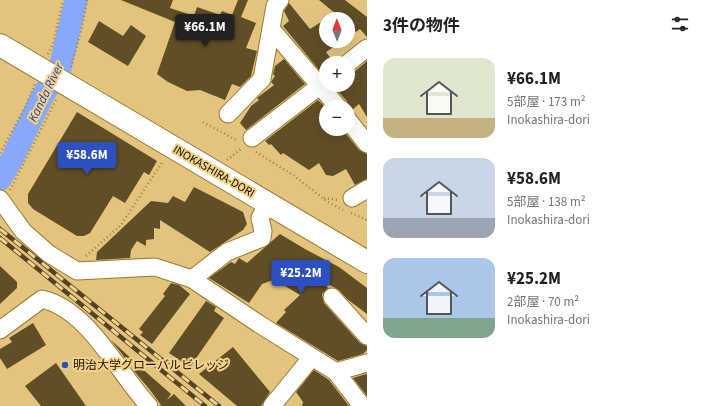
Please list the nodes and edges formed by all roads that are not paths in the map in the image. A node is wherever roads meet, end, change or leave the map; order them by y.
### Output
1 (280, 0) edge
2 (271, 29) junction
3 (0, 45) edge
4 (367, 48) edge
5 (355, 57) edge
6 (319, 79) edge
7 (319, 86) edge
8 (228, 114) dead end
9 (355, 129) edge
10 (248, 142) road end
11 (367, 144) edge
12 (367, 189) edge
13 (5, 195) edge
14 (352, 198) dead end
15 (268, 203) junction
16 (367, 262) edge
17 (192, 279) junction
18 (332, 297) dead end
19 (0, 330) edge
20 (367, 336) edge
21 (312, 357) junction
22 (367, 363) edge
23 (336, 372) junction
24 (283, 402) edge
25 (149, 406) edge
26 (362, 406) edge

1 - 2 street
2 - 6 street
2 - 8 street
3 - 15 main road, INOKASHIRA-DORI
4 - 5 street
7 - 10 street
9 - 11 street
12 - 14 street
13 - 17 street
15 - 16 main road, INOKASHIRA-DORI
15 - 17 street
17 - 21 street
18 - 20 street
19 - 25 street
21 - 23 street
21 - 24 street
22 - 23 street
23 - 26 street

